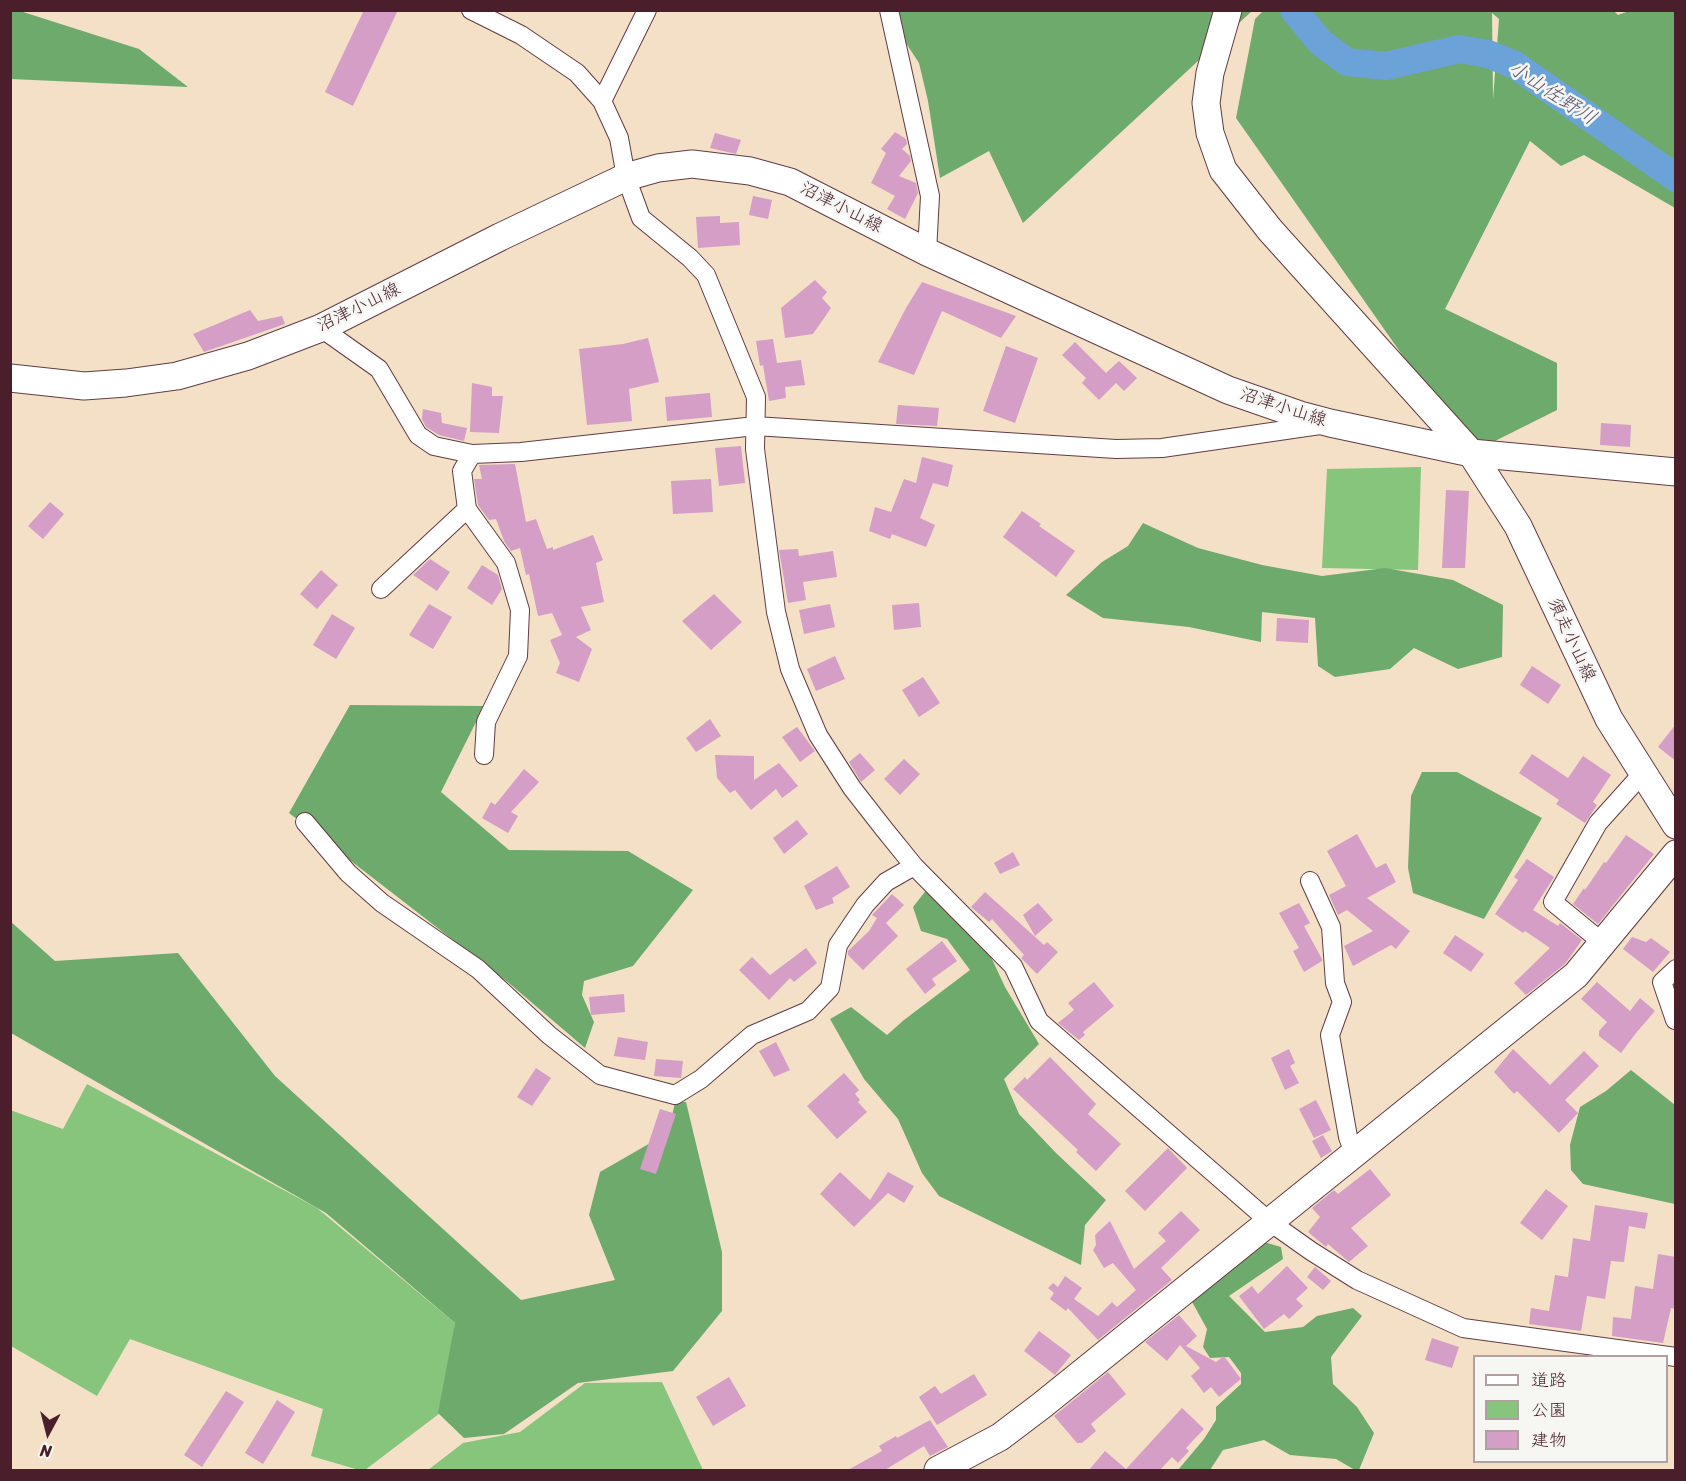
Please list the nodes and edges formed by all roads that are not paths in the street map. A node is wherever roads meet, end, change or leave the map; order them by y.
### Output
1 (471, 10) edge
2 (647, 10) edge
3 (889, 10) edge
4 (1228, 10) edge
5 (602, 101) junction
6 (626, 177) junction
7 (927, 252) junction
8 (321, 327) junction
9 (10, 378) edge
10 (1330, 423) junction
11 (755, 426) junction
12 (1471, 453) junction
13 (472, 454) junction
14 (1676, 472) edge
15 (467, 509) junction
16 (381, 589) dead end
17 (484, 755) dead end
18 (1642, 774) junction
19 (305, 822) dead end
20 (1676, 825) edge
21 (1676, 854) edge
22 (914, 866) junction
23 (1310, 881) dead end
24 (1603, 943) junction
25 (1676, 969) edge
26 (1674, 1020) edge
27 (1354, 1153) junction
28 (1270, 1222) junction
29 (1661, 1355) edge
30 (938, 1470) edge

1 - 5 street
2 - 5 street
3 - 7 street
4 - 12 main road, 須走小山線
5 - 6 street
6 - 7 main road, 沼津小山線
6 - 8 main road, 沼津小山線
6 - 11 street
7 - 10 main road, 沼津小山線
8 - 9 main road, 沼津小山線
8 - 13 street
10 - 11 street
10 - 12 main road, 沼津小山線
11 - 13 street
11 - 22 street
12 - 14 main road, 沼津小山線
12 - 18 main road, 須走小山線
13 - 15 street
15 - 16 street
15 - 17 street
18 - 20 main road, 須走小山線
18 - 24 street
19 - 22 street
21 - 24 main road
22 - 28 street
23 - 27 street
24 - 27 main road
25 - 26 street
27 - 28 main road
28 - 29 street
28 - 30 main road

